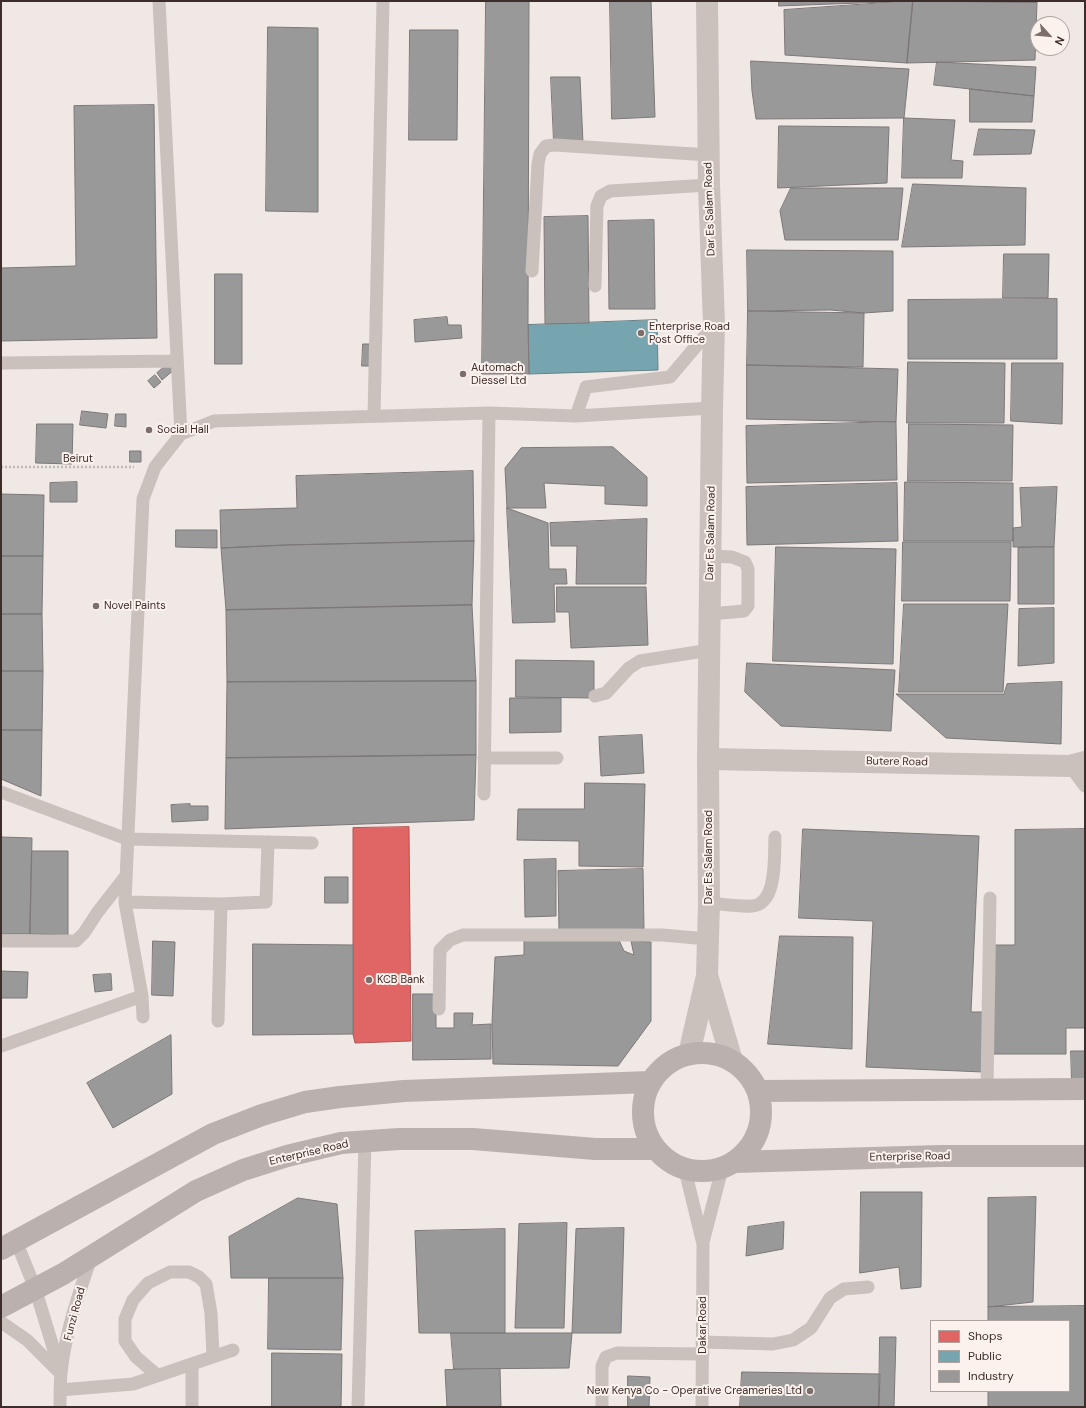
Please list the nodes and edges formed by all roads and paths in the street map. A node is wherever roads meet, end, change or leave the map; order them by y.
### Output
1 (159, 1) edge
2 (383, 1) edge
3 (707, 1) edge
4 (709, 155) junction
5 (709, 185) junction
6 (532, 270) dead end
7 (595, 286) dead end
8 (714, 324) junction
9 (176, 360) junction
10 (1, 363) edge
11 (712, 408) junction
12 (488, 413) junction
13 (374, 416) junction
14 (576, 416) junction
15 (181, 434) junction
16 (1, 467) edge
17 (155, 467) junction
18 (710, 556) junction
19 (710, 614) junction
20 (710, 650) junction
21 (595, 696) dead end
22 (484, 758) junction
23 (557, 758) dead end
24 (708, 759) junction
25 (1078, 764) edge
26 (1085, 786) edge
27 (1, 792) edge
28 (484, 794) dead end
29 (775, 836) dead end
30 (127, 839) junction
31 (268, 842) junction
32 (312, 843) dead end
33 (125, 877) junction
34 (990, 898) dead end
35 (125, 902) junction
36 (709, 903) junction
37 (221, 904) junction
38 (708, 939) junction
39 (1, 941) edge
40 (707, 975) junction
41 (142, 996) junction
42 (439, 1009) dead end
43 (143, 1016) dead end
44 (218, 1021) dead end
45 (1, 1046) edge
46 (689, 1054) junction
47 (732, 1061) junction
48 (650, 1082) junction
49 (987, 1089) junction
50 (1085, 1089) edge
51 (758, 1091) junction
52 (365, 1142) junction
53 (654, 1149) junction
54 (1085, 1156) edge
55 (728, 1165) junction
56 (685, 1170) junction
57 (703, 1244) junction
58 (9, 1245) edge
59 (92, 1255) junction
60 (868, 1287) dead end
61 (35, 1288) junction
62 (1, 1307) edge
63 (1, 1322) edge
64 (702, 1348) junction
65 (233, 1350) dead end
66 (213, 1356) junction
67 (192, 1364) junction
68 (61, 1373) junction
69 (157, 1375) junction
70 (60, 1390) junction
71 (60, 1407) edge
72 (192, 1407) edge
73 (358, 1407) edge
74 (602, 1407) edge
75 (702, 1407) edge

1 - 9 lane
2 - 13 lane
3 - 4 street, Dar Es Salam Road
4 - 5 street, Dar Es Salam Road
4 - 6 lane
5 - 7 lane
5 - 8 street, Dar Es Salam Road
8 - 11 street, Dar Es Salam Road
8 - 14 lane
9 - 10 lane
9 - 15 lane
11 - 14 lane
11 - 18 street, Dar Es Salam Road
12 - 13 lane
12 - 14 lane
12 - 22 lane
13 - 15 lane
15 - 17 lane
16 - 17 path, Beirut
17 - 30 lane
18 - 19 street, Dar Es Salam Road
18 - 19 lane
19 - 20 street, Dar Es Salam Road
20 - 21 lane
20 - 24 street, Dar Es Salam Road
22 - 23 lane
22 - 28 lane
24 - 25 street, Butere Road
24 - 36 street, Dar Es Salam Road
25 - 26 lane
27 - 30 lane
29 - 36 lane
30 - 31 lane
30 - 33 lane
31 - 32 lane
31 - 37 lane
33 - 35 lane
33 - 39 lane
34 - 49 lane
35 - 37 lane
35 - 41 lane
36 - 38 street, Dar Es Salam Road
37 - 44 lane
38 - 40 street, Dar Es Salam Road
38 - 42 lane
40 - 46 street
40 - 47 street, Dar Es Salam Road
41 - 43 lane
41 - 45 lane
46 - 47 main road
46 - 48 main road
47 - 51 main road
48 - 53 main road
48 - 58 main road
49 - 50 main road
49 - 51 main road
51 - 55 main road
52 - 53 main road, Enterprise Road
52 - 59 main road, Enterprise Road
52 - 73 lane
53 - 56 main road
54 - 55 main road, Enterprise Road
55 - 56 main road
55 - 57 lane, Dakar Road
56 - 57 lane, Dakar Road
57 - 64 lane, Dakar Road
58 - 61 lane
59 - 61 main road, Enterprise Road
59 - 68 lane, Funzi Road
60 - 64 lane
61 - 62 main road, Enterprise Road
61 - 68 lane
63 - 68 lane
64 - 74 lane
64 - 75 lane, Dakar Road
65 - 66 lane
66 - 67 lane
66 - 69 lane
67 - 69 lane
67 - 72 lane
68 - 70 lane, Funzi Road
69 - 70 lane
70 - 71 lane, Funzi Road

